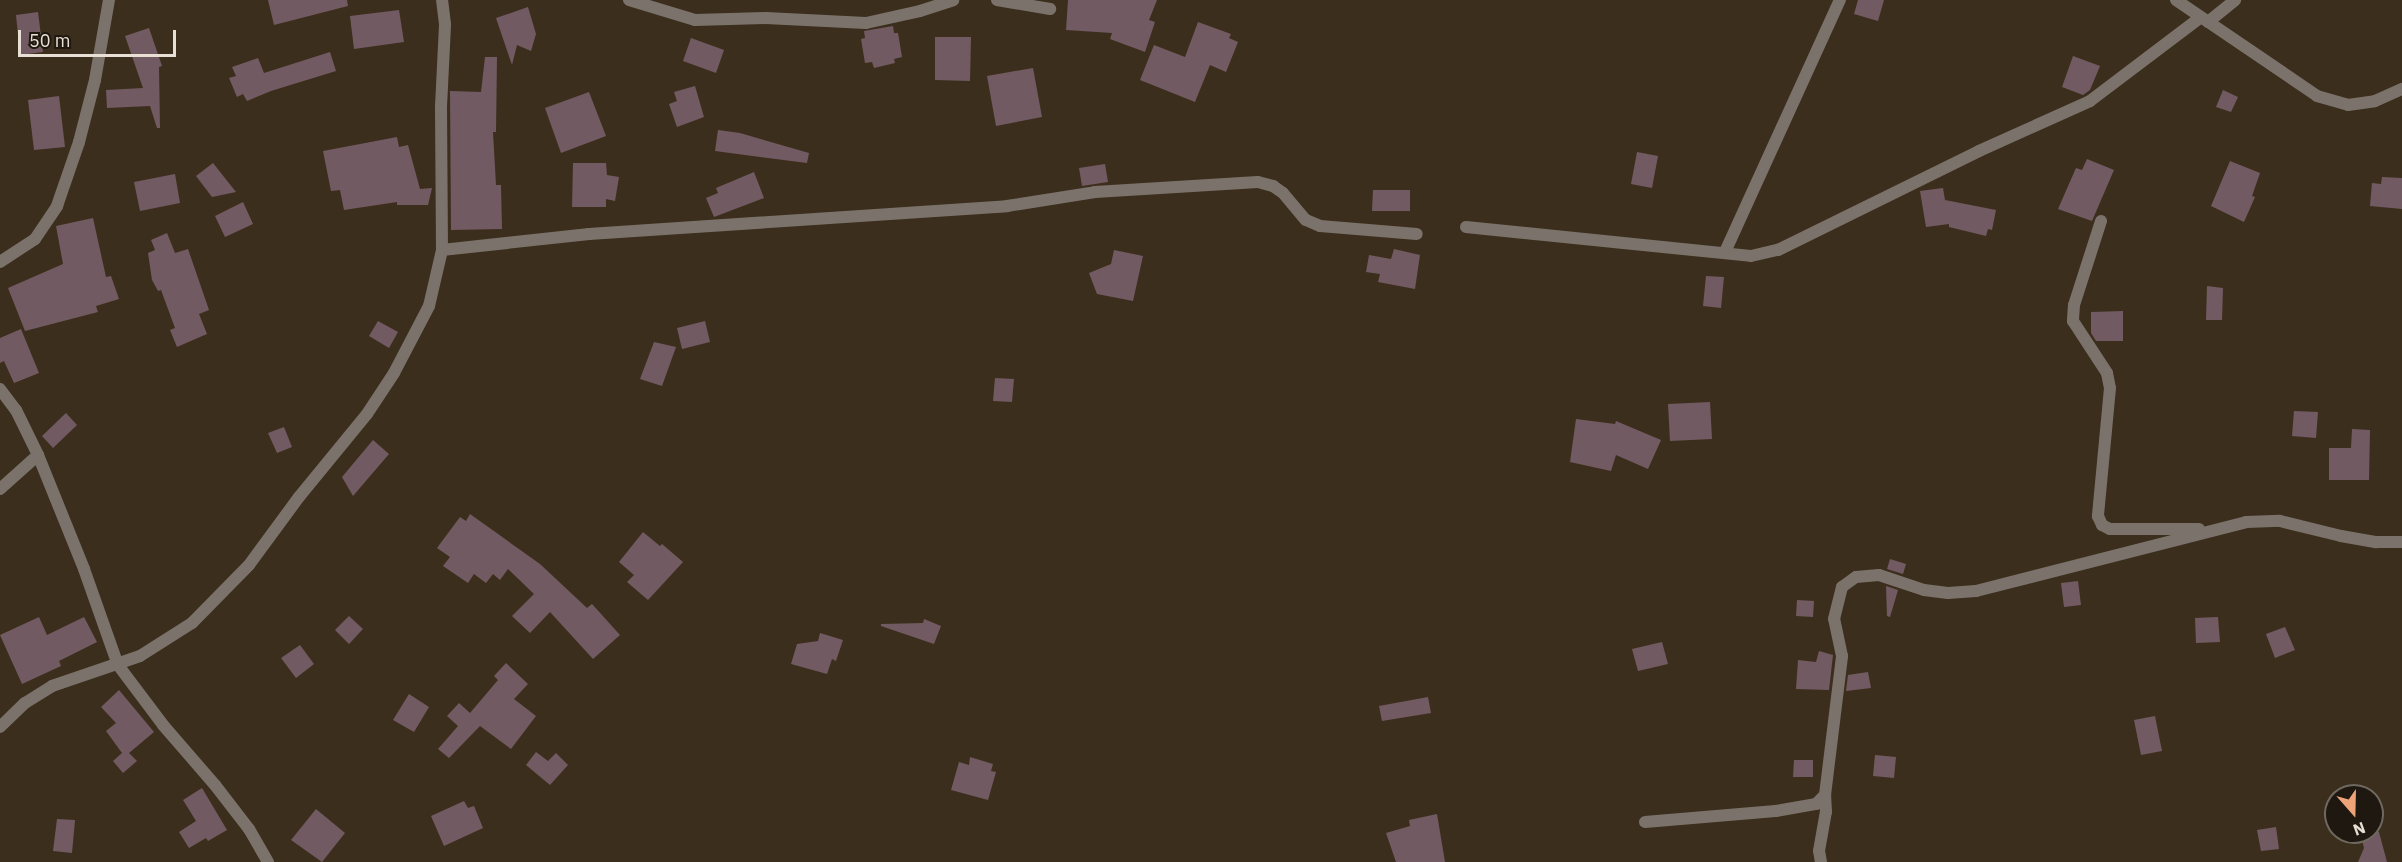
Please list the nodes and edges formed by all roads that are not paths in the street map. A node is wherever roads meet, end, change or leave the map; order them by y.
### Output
1 (109, 0) edge
2 (442, 0) edge
3 (629, 0) edge
4 (953, 0) edge
5 (998, 0) edge
6 (1840, 0) edge
7 (2176, 0) edge
8 (2235, 0) edge
9 (1050, 9) dead end
10 (2205, 20) junction
11 (2402, 89) edge
12 (2101, 221) dead end
13 (1466, 227) dead end
14 (1417, 234) dead end
15 (442, 250) junction
16 (1725, 252) junction
17 (0, 262) edge
18 (0, 389) edge
19 (38, 455) junction
20 (0, 489) edge
21 (2215, 529) junction
22 (2402, 542) edge
23 (117, 665) junction
24 (0, 727) edge
25 (1825, 795) junction
26 (1645, 822) dead end
27 (268, 862) edge
28 (1821, 862) edge

1 - 17 street
2 - 15 street
3 - 4 street
5 - 9 street
6 - 16 street
7 - 10 street
8 - 10 street
10 - 11 street
10 - 16 street
12 - 21 street
13 - 16 street
14 - 15 street
15 - 23 street
18 - 19 street
19 - 20 street
19 - 23 street
21 - 22 street
21 - 25 street
23 - 24 street
23 - 27 street
25 - 26 street
25 - 28 street

